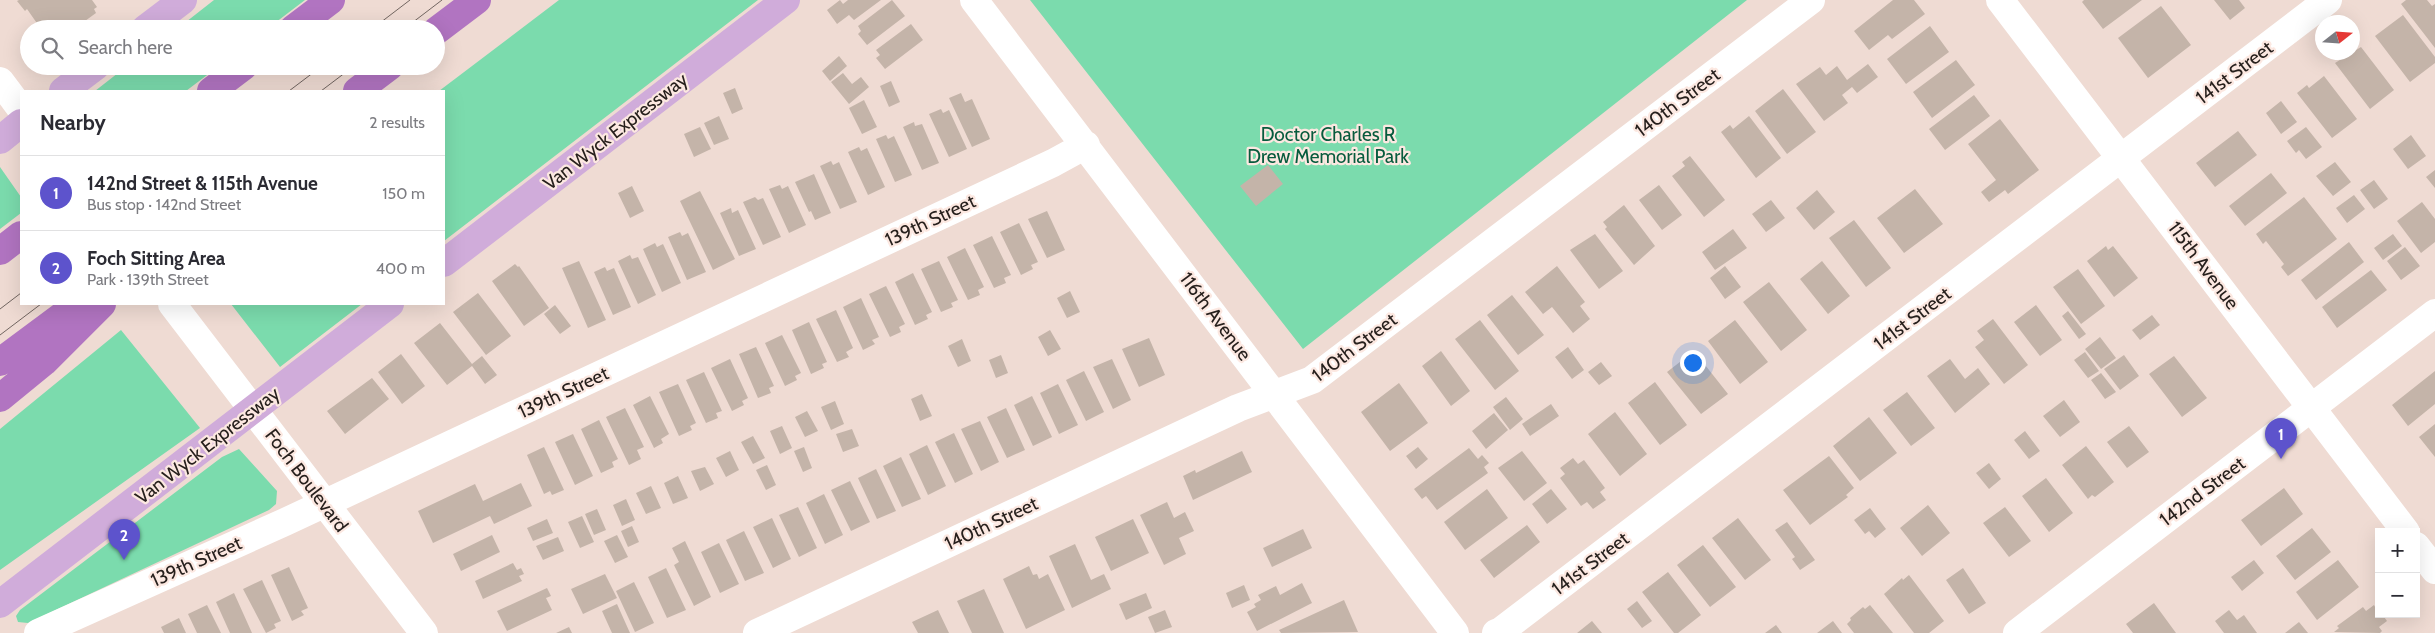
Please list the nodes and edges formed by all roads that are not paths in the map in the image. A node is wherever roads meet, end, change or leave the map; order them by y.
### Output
1 (183, 0) edge
2 (331, 0) edge
3 (477, 0) edge
4 (786, 0) edge
5 (974, 0) edge
6 (1811, 0) edge
7 (2000, 0) edge
8 (2328, 0) edge
9 (157, 20) edge
10 (305, 20) edge
11 (445, 24) edge
12 (84, 75) edge
13 (232, 75) edge
14 (378, 75) edge
15 (0, 81) edge
16 (64, 90) edge
17 (212, 90) edge
18 (358, 90) edge
19 (20, 108) edge
20 (20, 124) edge
21 (0, 140) edge
22 (1086, 145) junction
23 (2122, 158) junction
24 (20, 236) edge
25 (0, 251) edge
26 (445, 262) edge
27 (77, 305) edge
28 (101, 305) edge
29 (389, 305) edge
30 (177, 309) edge
31 (2435, 313) edge
32 (0, 362) edge
33 (1275, 394) junction
34 (0, 398) edge
35 (2311, 407) junction
36 (254, 409) junction
37 (325, 504) junction
38 (2403, 528) edge
39 (2420, 551) edge
40 (2435, 570) edge
41 (0, 604) edge
42 (38, 633) edge
43 (424, 633) edge
44 (757, 633) edge
45 (1455, 633) edge
46 (1496, 633) edge
47 (2017, 633) edge

1 - 9 main road
2 - 10 highway
3 - 11 highway
4 - 26 main road, Van Wyck Expressway
5 - 22 street, 116th Avenue
6 - 33 street, 140th Street
7 - 23 street, 115th Avenue
8 - 23 street, 141st Street
12 - 16 main road
13 - 17 highway
14 - 18 highway
15 - 19 street
20 - 21 main road
22 - 33 street, 116th Avenue
22 - 37 street, 139th Street
23 - 35 street, 115th Avenue
23 - 46 street, 141st Street
24 - 25 highway
27 - 32 highway
28 - 34 highway
29 - 36 main road, Van Wyck Expressway
30 - 36 street, Foch Boulevard
31 - 35 street, 142nd Street
33 - 44 street, 140th Street
33 - 45 street, 116th Avenue
35 - 38 street, 115th Avenue
35 - 47 street, 142nd Street
36 - 37 street, Foch Boulevard
36 - 41 main road, Van Wyck Expressway
37 - 42 street, 139th Street
37 - 43 street, Foch Boulevard
39 - 40 street

